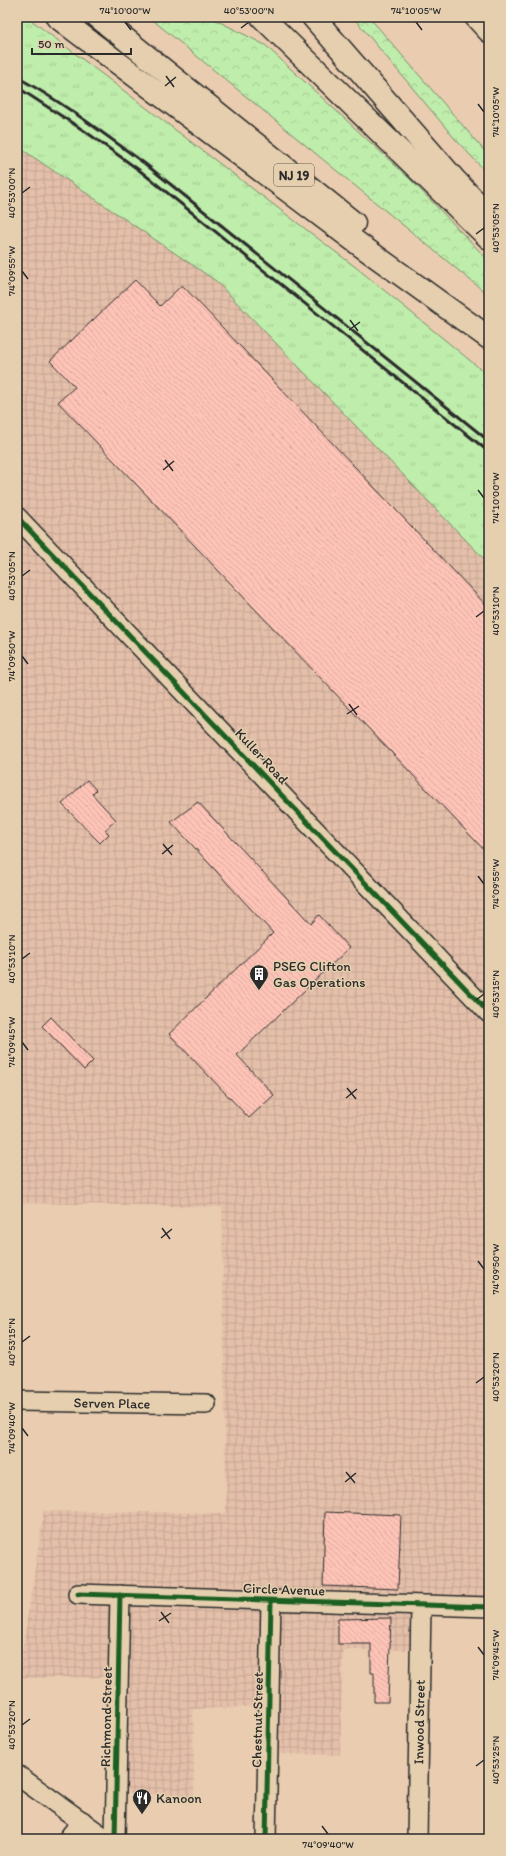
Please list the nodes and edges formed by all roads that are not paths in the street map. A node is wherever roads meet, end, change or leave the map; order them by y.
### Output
1 (57, 17) edge
2 (98, 17) edge
3 (262, 17) edge
4 (313, 17) edge
5 (476, 17) edge
6 (489, 31) edge
7 (489, 216) edge
8 (489, 238) edge
9 (489, 334) edge
10 (489, 338) edge
11 (17, 516) edge
12 (489, 1013) edge
13 (17, 1401) edge
14 (206, 1404) dead end
15 (78, 1594) dead end
16 (120, 1596) junction
17 (271, 1601) junction
18 (421, 1606) junction
19 (489, 1607) edge
20 (17, 1775) edge
21 (82, 1821) junction
22 (68, 1839) edge
23 (106, 1839) edge
24 (116, 1839) edge
25 (266, 1839) edge
26 (417, 1839) edge

1 - 10 main road
2 - 9 main road, NJ 19
3 - 8 main road
4 - 7 main road
5 - 6 main road
11 - 12 street, Kuller Road
13 - 14 street, Serven Place
15 - 16 street, Circle Avenue
16 - 17 street, Circle Avenue
16 - 24 street, Richmond Street
17 - 18 street, Circle Avenue
17 - 25 street, Chestnut Street
18 - 19 street, Circle Avenue
18 - 26 street, Inwood Street
20 - 21 street
21 - 22 street
21 - 23 street

